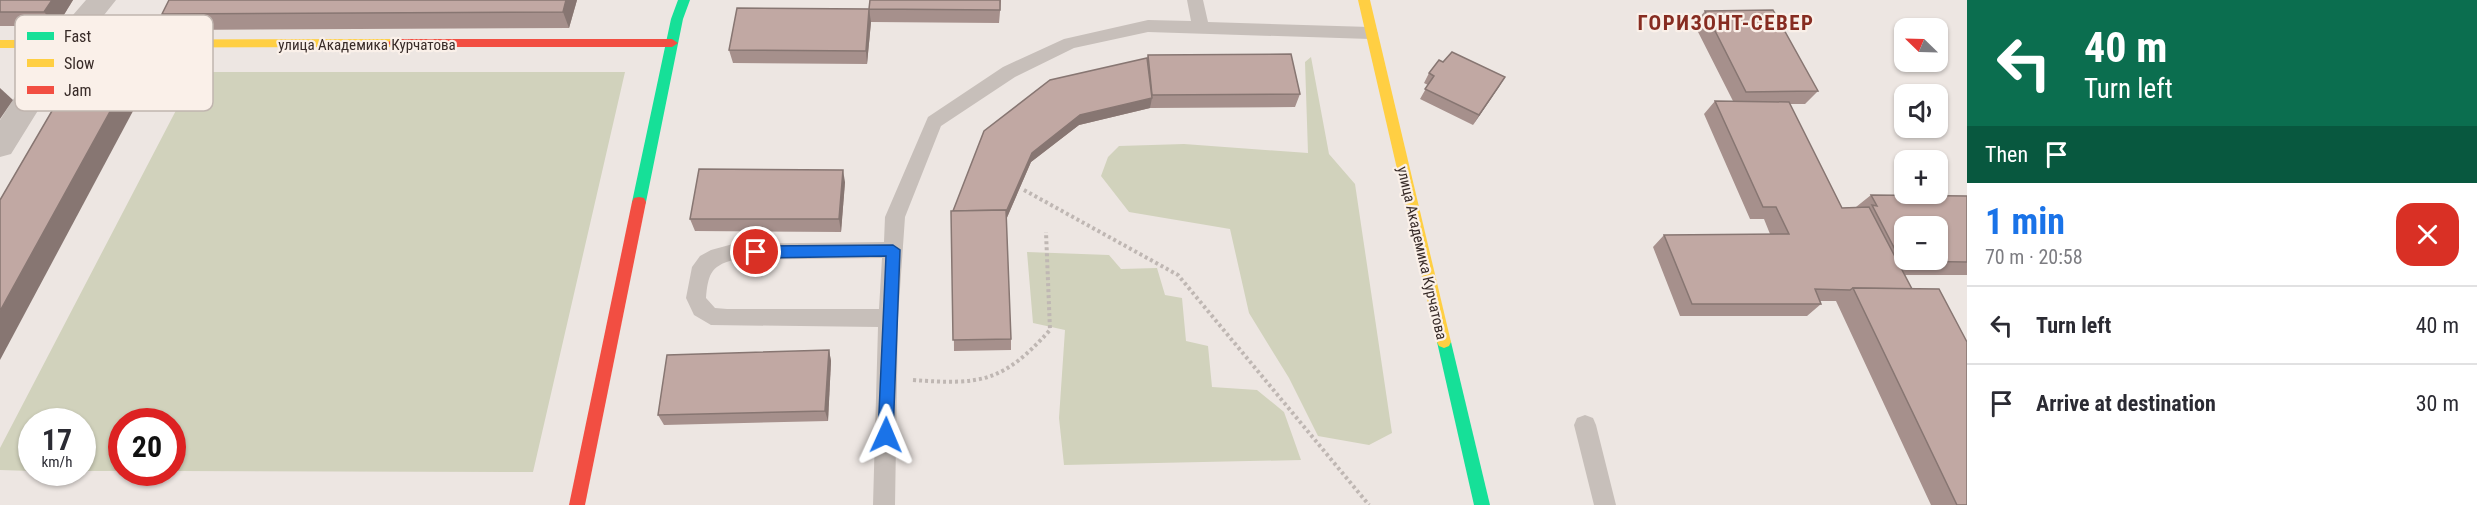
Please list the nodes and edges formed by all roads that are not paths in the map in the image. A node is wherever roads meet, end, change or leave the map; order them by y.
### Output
1 (102, 0) edge
2 (684, 0) edge
3 (1195, 0) edge
4 (1364, 0) edge
5 (89, 15) edge
6 (1201, 26) junction
7 (1370, 33) junction
8 (0, 44) edge
9 (15, 44) edge
10 (672, 44) junction
11 (213, 46) edge
12 (22, 111) edge
13 (0, 146) edge
14 (893, 250) junction
15 (888, 318) junction
16 (1585, 425) dead end
17 (577, 505) edge
18 (884, 505) edge
19 (1482, 505) edge
20 (1605, 505) edge

1 - 5 street
2 - 10 street
3 - 6 lane
4 - 7 street, улица Академика Курчатова
6 - 7 lane
6 - 14 lane
7 - 19 street, улица Академика Курчатова
8 - 9 street, улица Академика Курчатова
10 - 11 street, улица Академика Курчатова
10 - 17 street
12 - 13 street
14 - 15 lane
14 - 15 lane
15 - 18 lane
16 - 20 lane

